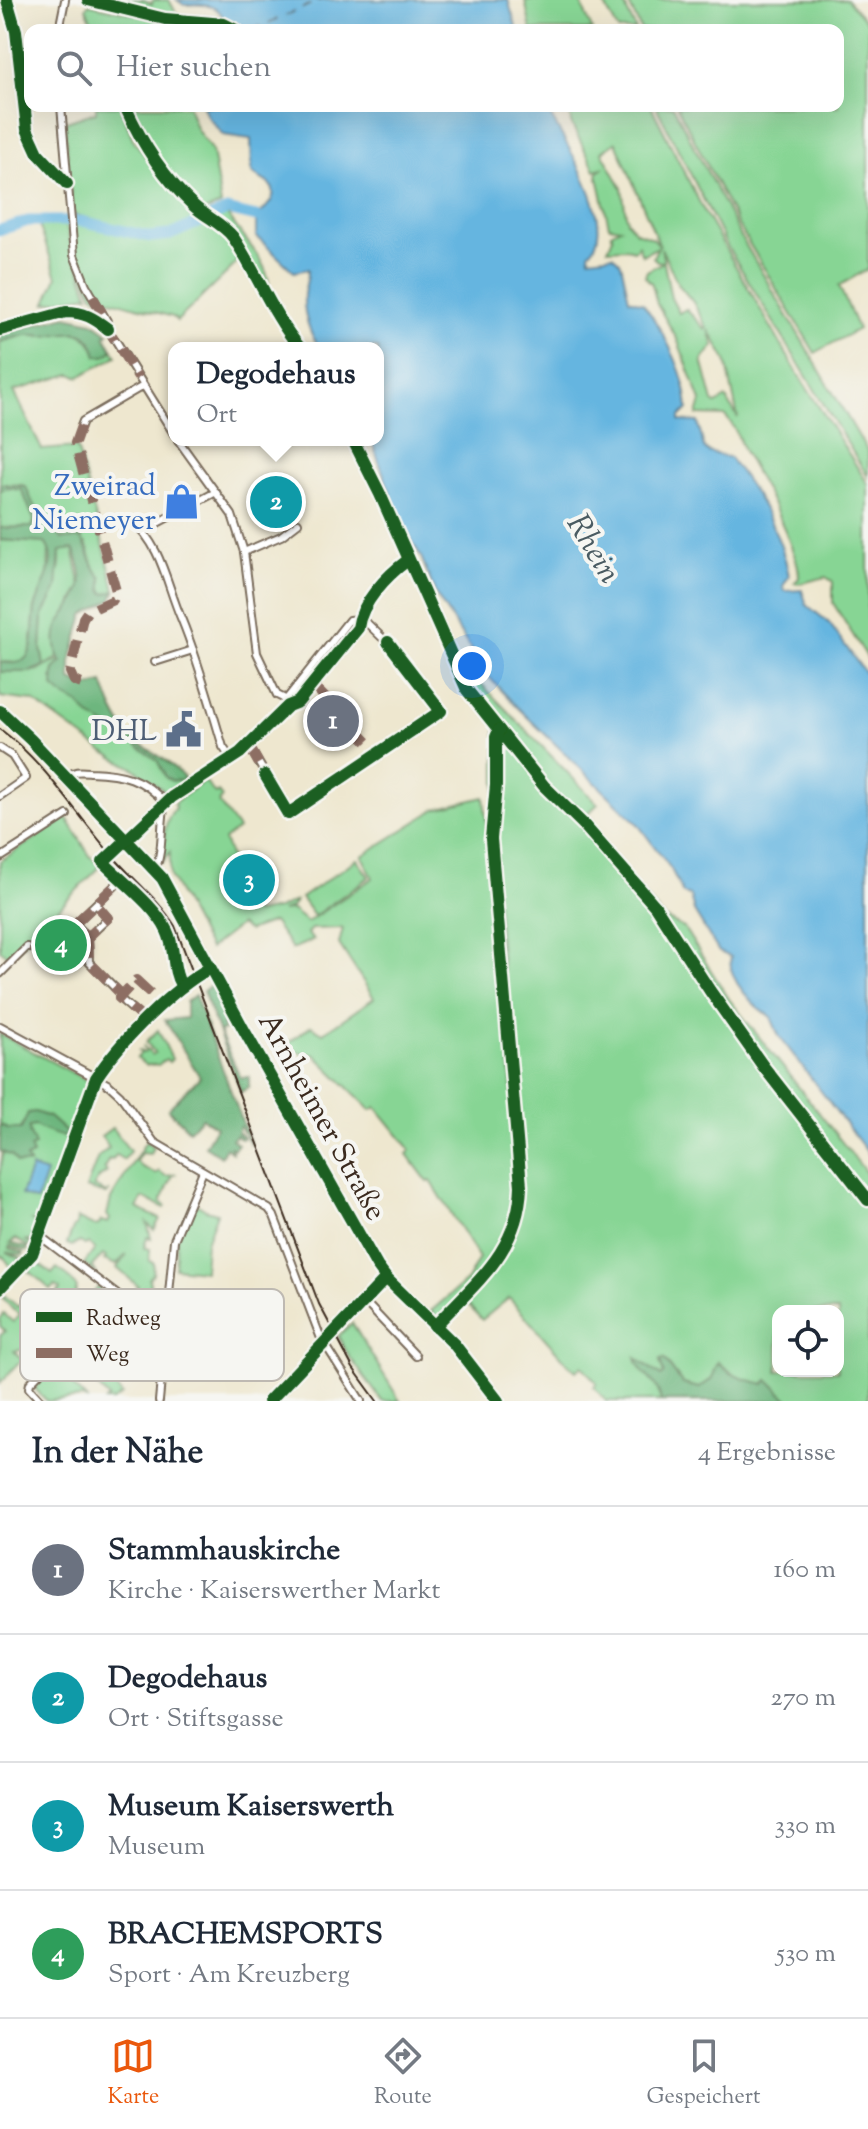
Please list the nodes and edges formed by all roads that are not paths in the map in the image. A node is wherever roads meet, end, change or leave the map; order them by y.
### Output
1 (7, 0) edge
2 (65, 0) edge
3 (60, 24) edge
4 (24, 102) edge
5 (25, 112) edge
6 (61, 112) edge
7 (67, 184) junction
8 (108, 329) junction
9 (0, 330) edge
10 (143, 386) junction
11 (168, 425) edge
12 (81, 426) dead end
13 (182, 446) edge
14 (216, 492) junction
15 (132, 521) dead end
16 (298, 523) dead end
17 (144, 530) junction
18 (244, 552) junction
19 (359, 621) junction
20 (193, 650) junction
21 (155, 662) dead end
22 (286, 703) junction
23 (0, 711) edge
24 (499, 730) dead end
25 (249, 746) junction
26 (0, 748) edge
27 (232, 760) junction
28 (69, 775) junction
29 (0, 796) edge
30 (165, 803) junction
31 (67, 815) dead end
32 (126, 840) junction
33 (0, 858) edge
34 (155, 870) junction
35 (121, 880) junction
36 (96, 904) junction
37 (75, 924) junction
38 (88, 937) junction
39 (210, 968) junction
40 (0, 974) edge
41 (181, 985) junction
42 (146, 1021) junction
43 (0, 1026) edge
44 (96, 1078) junction
45 (203, 1171) junction
46 (40, 1236) junction
47 (386, 1278) junction
48 (0, 1288) edge
49 (108, 1289) edge
50 (169, 1289) edge
51 (364, 1301) junction
52 (322, 1340) junction
53 (416, 1356) dead end
54 (32, 1381) edge
55 (161, 1381) edge
56 (41, 1401) edge
57 (159, 1401) edge
58 (269, 1401) edge
59 (361, 1401) edge
60 (498, 1401) edge

1 - 4 street
2 - 3 street
5 - 7 street
6 - 7 street
7 - 8 street
8 - 9 street
8 - 10 street
10 - 11 street
10 - 12 street
13 - 14 street
14 - 17 street
14 - 18 street
15 - 17 street
16 - 18 street
17 - 20 street
18 - 22 street
19 - 22 street
19 - 22 street
19 - 24 street
19 - 25 street
20 - 21 street
20 - 27 street
22 - 25 street
23 - 28 main road, Arnheimer Straße
25 - 27 street
26 - 29 street
27 - 30 street
28 - 30 street
28 - 32 main road, Arnheimer Straße
30 - 32 street
30 - 34 street
31 - 33 street
32 - 34 main road, Arnheimer Straße
32 - 35 street
34 - 39 main road, Arnheimer Straße
35 - 36 street
35 - 41 street
36 - 37 street
36 - 38 street
37 - 38 street
37 - 40 street
38 - 42 street
39 - 41 street
39 - 47 main road, Arnheimer Straße
41 - 42 street
42 - 44 street
43 - 44 street
44 - 45 street
44 - 46 street
45 - 50 street
45 - 52 street
46 - 48 street
46 - 49 street
47 - 51 main road
47 - 60 main road, Arnheimer Straße
51 - 52 main road
51 - 53 street
52 - 58 main road
52 - 59 street
54 - 56 street
55 - 57 street

